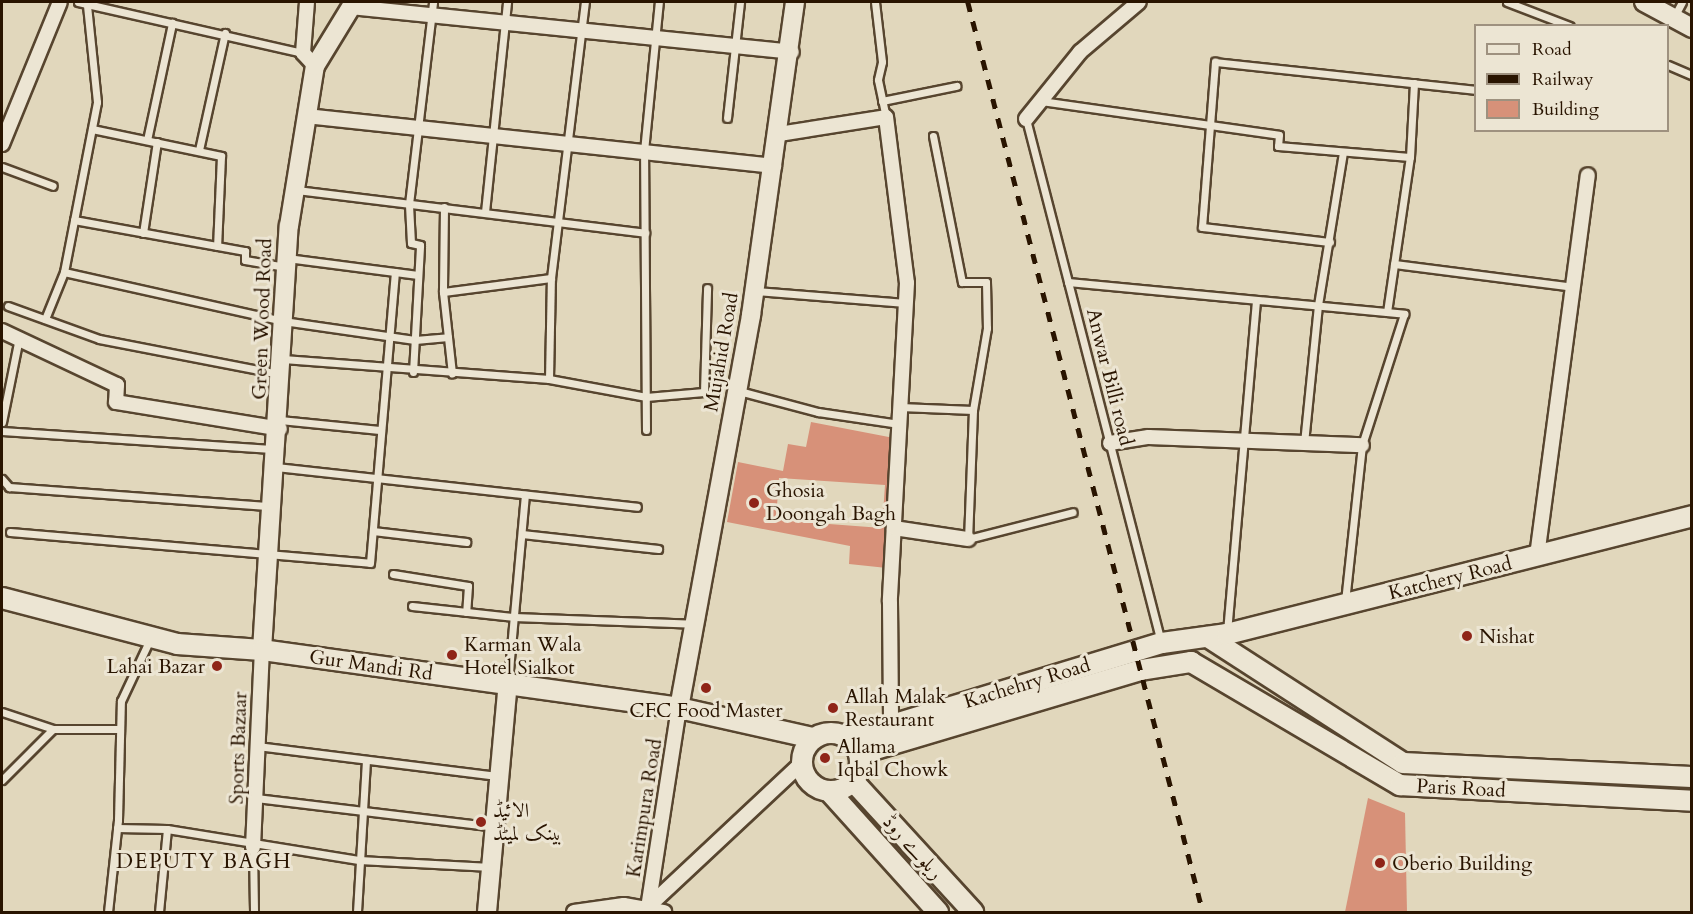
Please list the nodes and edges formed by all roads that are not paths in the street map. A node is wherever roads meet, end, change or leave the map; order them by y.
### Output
1 (60, 2) edge
2 (78, 2) edge
3 (308, 2) edge
4 (507, 2) edge
5 (585, 2) edge
6 (659, 2) edge
7 (740, 2) edge
8 (795, 2) edge
9 (874, 2) edge
10 (1137, 2) edge
11 (1507, 2) edge
12 (1644, 2) edge
13 (352, 4) edge
14 (87, 5) junction
15 (432, 7) edge
16 (1678, 9) edge
17 (505, 21) junction
18 (172, 23) junction
19 (1565, 24) edge
20 (1692, 28) edge
21 (583, 29) junction
22 (225, 33) junction
23 (656, 37) junction
24 (735, 46) junction
25 (792, 52) junction
26 (309, 59) junction
27 (1669, 64) edge
28 (1692, 75) edge
29 (1414, 83) junction
30 (956, 86) dead end
31 (1474, 90) edge
32 (882, 101) junction
33 (1041, 101) junction
34 (306, 116) junction
35 (886, 117) junction
36 (727, 118) dead end
37 (1026, 119) joint
38 (420, 126) junction
39 (1209, 128) junction
40 (92, 129) junction
41 (779, 134) junction
42 (494, 135) junction
43 (933, 136) dead end
44 (147, 140) junction
45 (157, 142) junction
46 (570, 143) junction
47 (2, 144) edge
48 (199, 150) junction
49 (644, 151) junction
50 (1343, 152) junction
51 (1410, 157) junction
52 (774, 166) junction
53 (2, 167) edge
54 (1588, 175) dead end
55 (53, 186) dead end
56 (294, 190) junction
57 (409, 204) junction
58 (444, 207) junction
59 (485, 212) junction
60 (74, 220) junction
61 (558, 221) junction
62 (143, 233) junction
63 (645, 233) junction
64 (1330, 242) junction
65 (217, 246) junction
66 (287, 262) junction
67 (1394, 264) junction
68 (64, 272) junction
69 (395, 272) junction
70 (418, 275) junction
71 (551, 278) junction
72 (1068, 282) junction
73 (1574, 287) junction
74 (707, 288) dead end
75 (754, 290) junction
76 (443, 292) junction
77 (1256, 300) junction
78 (906, 303) junction
79 (1318, 305) junction
80 (8, 306) dead end
81 (1387, 312) junction
82 (45, 319) junction
83 (283, 321) junction
84 (2, 331) edge
85 (389, 334) junction
86 (448, 336) junction
87 (19, 338) junction
88 (415, 340) junction
89 (282, 367) junction
90 (385, 369) junction
91 (413, 372) junction
92 (452, 374) junction
93 (549, 379) junction
94 (737, 391) junction
95 (646, 397) junction
96 (900, 407) junction
97 (973, 410) junction
98 (2, 422) edge
99 (280, 424) junction
100 (899, 424) junction
101 (380, 430) junction
102 (646, 430) dead end
103 (2, 431) edge
104 (1245, 441) junction
105 (1110, 443) junction
106 (1304, 443) junction
107 (1362, 446) junction
108 (277, 458) junction
109 (2, 479) edge
110 (376, 480) junction
111 (525, 495) junction
112 (273, 506) junction
113 (637, 507) dead end
114 (1073, 512) dead end
115 (1692, 516) edge
116 (894, 528) junction
117 (373, 531) junction
118 (10, 532) dead end
119 (522, 534) junction
120 (968, 539) junction
121 (466, 542) dead end
122 (658, 549) dead end
123 (271, 553) junction
124 (1537, 556) junction
125 (393, 574) dead end
126 (2, 598) edge
127 (1345, 605) junction
128 (412, 606) dead end
129 (466, 612) junction
130 (514, 617) junction
131 (693, 624) junction
132 (1217, 636) junction
133 (151, 637) junction
134 (1148, 647) junction
135 (262, 650) junction
136 (1191, 662) joint
137 (508, 684) junction
138 (679, 708) junction
139 (2, 712) edge
140 (891, 725) junction
141 (53, 729) junction
142 (118, 729) junction
143 (813, 738) junction
144 (257, 746) junction
145 (854, 746) junction
146 (1388, 753) junction
147 (366, 760) junction
148 (801, 764) junction
149 (1378, 772) junction
150 (497, 776) junction
151 (1692, 777) edge
152 (2, 780) edge
153 (854, 781) junction
154 (830, 791) junction
155 (256, 798) junction
156 (1692, 801) edge
157 (362, 811) junction
158 (494, 827) junction
159 (117, 828) junction
160 (166, 829) junction
161 (253, 847) junction
162 (359, 860) junction
163 (491, 867) junction
164 (648, 909) edge
165 (108, 912) edge
166 (159, 912) edge
167 (254, 912) edge
168 (357, 912) edge
169 (487, 912) edge
170 (574, 912) edge
171 (664, 912) edge
172 (938, 912) edge
173 (973, 912) edge

1 - 47 street
2 - 14 lane
3 - 26 street
4 - 17 lane
5 - 21 lane
6 - 23 lane
7 - 24 lane
8 - 25 street, Mujahid Road
9 - 32 lane
10 - 33 street
11 - 19 lane
12 - 16 street
13 - 15 street
13 - 26 street, Green Wood Road
14 - 18 lane
14 - 40 lane
15 - 17 street
15 - 38 lane
16 - 20 street
17 - 21 street
17 - 42 lane
18 - 22 lane
18 - 44 lane
21 - 23 street
21 - 46 lane
22 - 26 lane
22 - 48 lane
23 - 24 street
23 - 49 lane
24 - 25 street
24 - 36 lane
25 - 41 street, Mujahid Road
26 - 34 street, Green Wood Road
27 - 28 lane
29 - 31 lane
29 - 39 lane
29 - 51 lane
30 - 32 lane
32 - 35 lane
33 - 37 street
33 - 39 lane
34 - 38 street
34 - 56 street, Green Wood Road
35 - 41 street
35 - 78 street
37 - 72 lane, Anwar Billi road
38 - 42 street
38 - 57 lane
39 - 50 lane
39 - 64 lane
40 - 44 lane
40 - 60 lane
41 - 52 street, Mujahid Road
42 - 46 street
42 - 59 lane
43 - 97 lane
44 - 45 lane
45 - 48 lane
45 - 62 lane
46 - 49 street
46 - 61 lane
48 - 65 lane
49 - 52 street
49 - 63 lane
50 - 51 lane
50 - 64 lane
51 - 67 lane
52 - 75 street, Mujahid Road
53 - 55 lane
54 - 73 street
56 - 57 lane
56 - 66 street, Green Wood Road
57 - 58 lane
57 - 70 lane
58 - 59 lane
58 - 76 lane
59 - 61 lane
60 - 62 lane
60 - 68 lane
61 - 63 lane
61 - 71 lane
62 - 65 lane
63 - 95 lane
64 - 79 lane
65 - 66 lane
66 - 69 lane
66 - 83 street, Green Wood Road
67 - 73 lane
67 - 81 lane
68 - 82 lane
68 - 83 lane
69 - 70 lane
69 - 85 lane
70 - 88 lane
71 - 76 lane
71 - 93 lane
72 - 77 lane
72 - 105 lane, Anwar Billi road
73 - 124 street
74 - 95 lane
75 - 78 lane
75 - 94 street, Mujahid Road
76 - 86 lane
77 - 79 lane
77 - 104 lane
78 - 96 street
79 - 81 lane
79 - 106 lane
80 - 82 lane
81 - 107 lane
82 - 89 lane
83 - 85 lane
83 - 89 street, Green Wood Road
84 - 87 street
85 - 88 lane
85 - 90 lane
86 - 88 lane
86 - 92 lane
87 - 98 lane
87 - 99 street
88 - 91 lane
89 - 90 lane
89 - 99 street, Green Wood Road
90 - 91 lane
90 - 101 lane
91 - 92 lane
92 - 93 lane
93 - 95 lane
94 - 100 lane
94 - 131 street, Mujahid Road
95 - 102 lane
96 - 97 lane
96 - 100 street
97 - 120 lane
99 - 101 lane
99 - 108 street, Green Wood Road
100 - 116 street
101 - 110 lane
103 - 108 lane
104 - 105 street
104 - 106 street
104 - 132 lane
105 - 134 lane, Anwar Billi road
106 - 107 street
107 - 127 lane
108 - 110 lane
108 - 112 street, Green Wood Road
109 - 112 lane
110 - 111 lane
110 - 117 lane
111 - 113 lane
111 - 119 lane
112 - 123 street, Green Wood Road
114 - 120 lane
115 - 124 main road, Katchery Road
116 - 120 street
116 - 140 street
117 - 121 lane
117 - 123 lane
118 - 123 lane
119 - 122 lane
119 - 130 lane
123 - 135 street, Green Wood Road
124 - 127 main road, Katchery Road
125 - 129 lane
126 - 133 main road, Gur Mandi Rd
127 - 132 main road, Katchery Road
128 - 129 lane
129 - 130 lane
130 - 131 lane
130 - 137 lane
131 - 138 street, Mujahid Road
132 - 134 main road, Kachehry Road
132 - 146 main road, Paris Road
133 - 135 main road, Gur Mandi Rd
133 - 142 lane
134 - 140 main road, Kachehry Road
135 - 137 main road, Gur Mandi Rd
135 - 144 street, Sports Bazaar
136 - 145 main road, Kachehry Road
136 - 149 main road, Paris Road
137 - 138 main road, Gur Mandi Rd
137 - 150 street
138 - 143 main road, Gur Mandi Rd
138 - 164 street, Karimpura Road
139 - 141 lane
140 - 145 main road, Kachehry Road
141 - 142 lane
141 - 152 lane
142 - 159 lane
143 - 145 main road
143 - 148 main road
144 - 147 lane
144 - 155 street, Sports Bazaar
145 - 153 main road
146 - 149 main road
146 - 151 main road, Paris Road
147 - 150 lane
147 - 157 lane
148 - 154 main road
148 - 164 street
149 - 156 main road, Paris Road
150 - 158 street
153 - 154 main road
153 - 173 main road, ریلوے روڈ
154 - 172 main road
155 - 157 lane
155 - 161 street, Sports Bazaar
157 - 158 lane
157 - 162 lane
158 - 163 street
159 - 160 lane
159 - 165 lane
160 - 161 lane
160 - 166 lane
161 - 162 lane
161 - 167 lane
162 - 163 lane
162 - 168 lane
163 - 169 street
164 - 170 street
164 - 171 street

